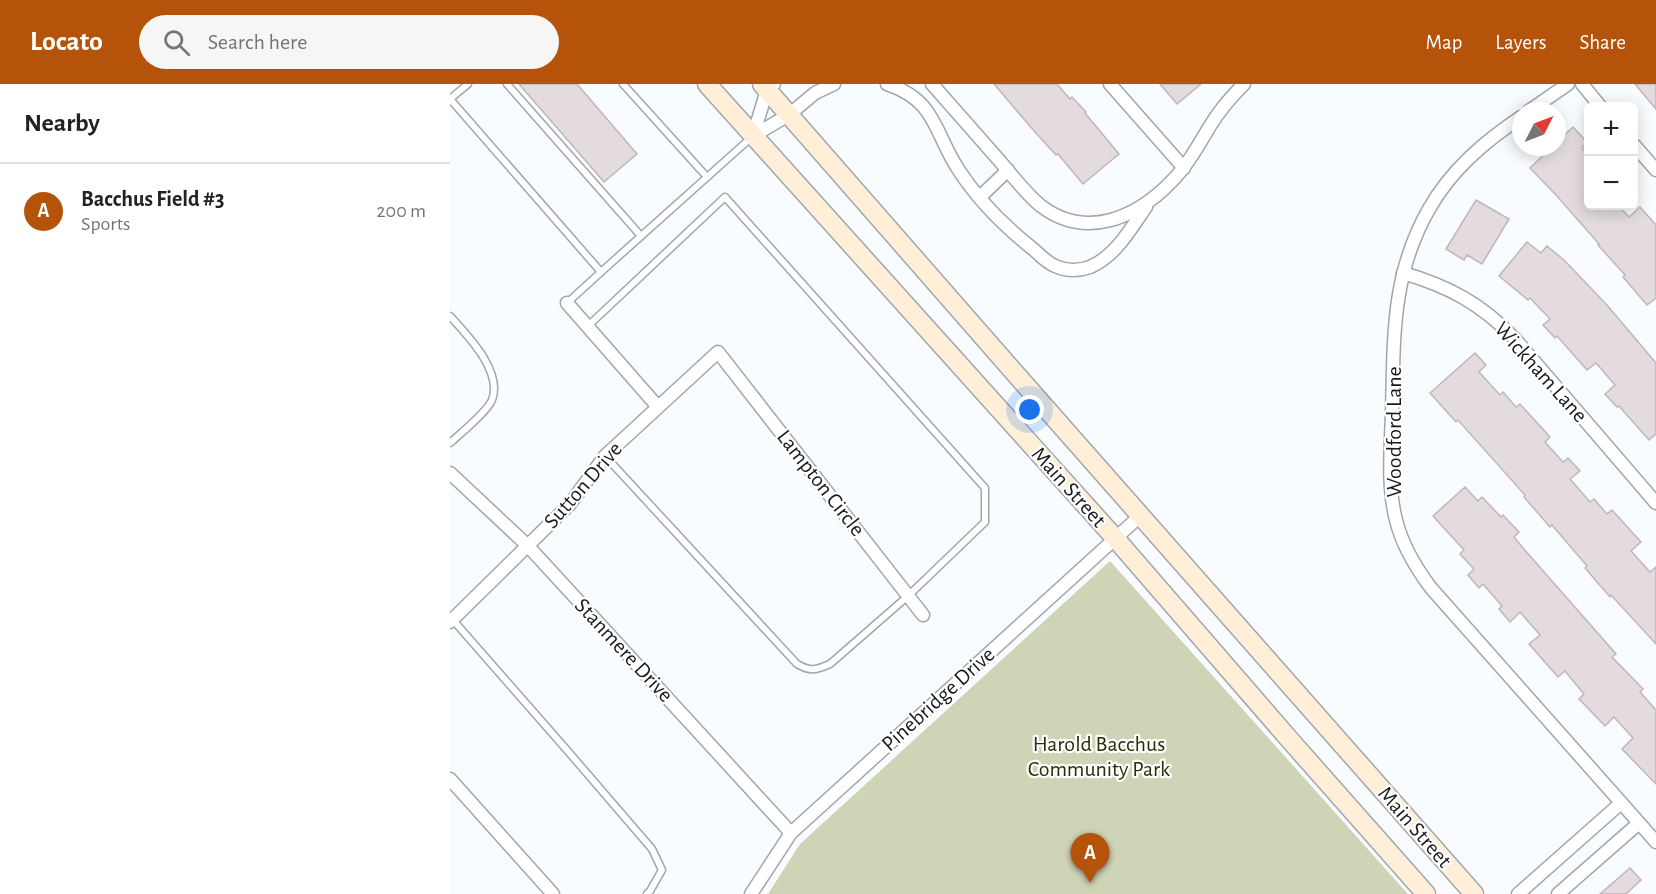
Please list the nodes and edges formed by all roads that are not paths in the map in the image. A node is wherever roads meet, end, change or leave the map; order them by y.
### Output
1 (468, 84) edge
2 (507, 84) edge
3 (623, 84) edge
4 (707, 84) edge
5 (834, 84) edge
6 (887, 84) edge
7 (932, 84) edge
8 (1110, 84) edge
9 (1244, 84) edge
10 (1568, 84) edge
11 (1582, 84) edge
12 (768, 86) edge
13 (450, 99) edge
14 (1542, 102) edge
15 (1597, 102) edge
16 (790, 114) junction
17 (1512, 123) edge
18 (753, 136) junction
19 (1638, 150) edge
20 (1184, 168) junction
21 (1008, 170) junction
22 (1656, 170) edge
23 (707, 177) junction
24 (980, 197) junction
25 (1150, 201) junction
26 (641, 236) junction
27 (601, 272) junction
28 (1403, 273) junction
29 (567, 303) joint
30 (450, 316) edge
31 (588, 326) junction
32 (718, 352) joint
33 (658, 407) junction
34 (450, 443) edge
35 (605, 456) junction
36 (450, 473) edge
37 (1656, 503) edge
38 (1140, 516) junction
39 (1115, 538) junction
40 (528, 546) junction
41 (908, 596) junction
42 (923, 615) dead end
43 (451, 620) edge
44 (450, 779) edge
45 (1621, 803) junction
46 (1639, 823) junction
47 (791, 833) junction
48 (1656, 842) edge
49 (553, 894) edge
50 (646, 894) edge
51 (751, 894) edge
52 (1426, 894) edge
53 (1474, 894) edge
54 (1518, 894) edge
55 (1558, 894) edge

1 - 13 lane
2 - 26 lane
3 - 23 lane
4 - 18 main road, Main Street
5 - 16 street
6 - 24 street
7 - 21 street
8 - 20 street
9 - 20 street
10 - 14 street
11 - 15 street
12 - 16 main road, Main Street
12 - 18 street
13 - 27 lane
16 - 18 street
16 - 38 main road, Main Street
17 - 28 street, Woodford Lane
18 - 23 lane
18 - 39 main road, Main Street
19 - 22 street
20 - 25 street
21 - 24 street
21 - 25 street
23 - 26 lane
24 - 25 street
26 - 27 lane
27 - 29 lane
28 - 37 street, Wickham Lane
28 - 45 street, Woodford Lane
29 - 31 street
30 - 34 lane
31 - 33 street
31 - 41 lane
32 - 33 street, Sutton Drive
32 - 41 street, Lampton Circle
33 - 35 street, Sutton Drive
35 - 40 street, Sutton Drive
35 - 41 lane
36 - 40 street, Stanmere Drive
38 - 39 street, Pinebridge Drive
38 - 53 main road, Main Street
39 - 47 street, Pinebridge Drive
39 - 52 main road, Main Street
40 - 43 street, Sutton Drive
40 - 47 street, Stanmere Drive
41 - 42 street, Lampton Circle
43 - 50 lane
44 - 49 street
45 - 46 street, Woodford Lane
45 - 54 street
46 - 48 street, Woodford Lane
46 - 55 street
47 - 51 street, Pinebridge Drive

